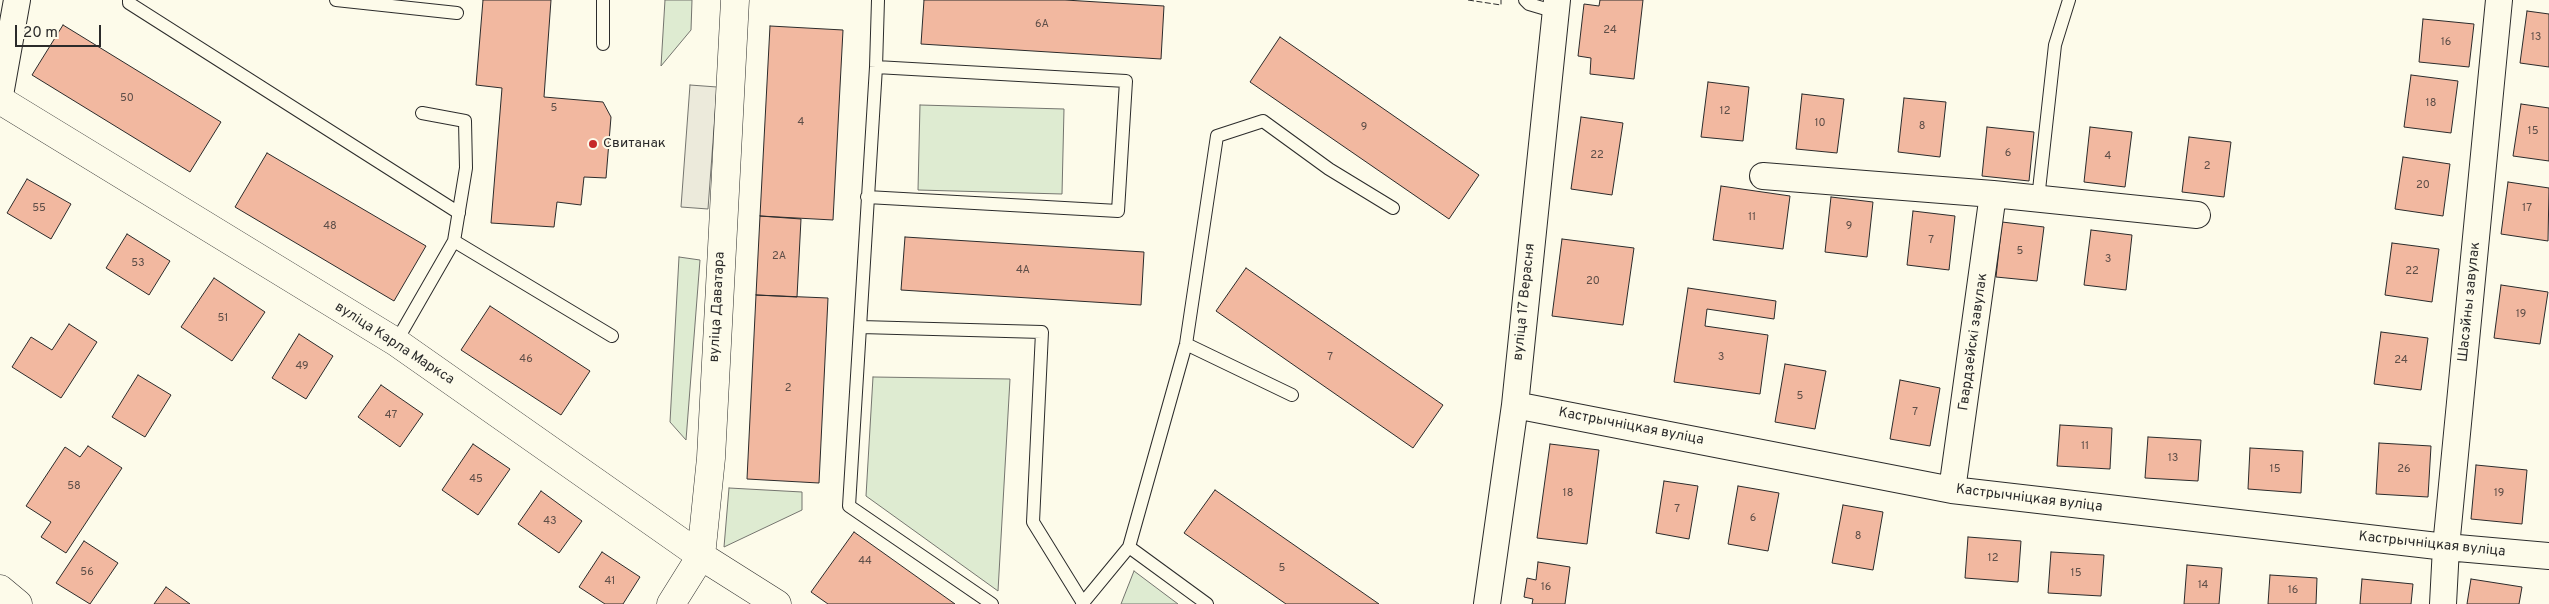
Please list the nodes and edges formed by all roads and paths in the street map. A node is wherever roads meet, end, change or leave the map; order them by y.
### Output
1 (17, 0) edge
2 (129, 0) edge
3 (336, 0) edge
4 (603, 0) edge
5 (735, 0) edge
6 (878, 0) edge
7 (1525, 0) edge
8 (2069, 0) edge
9 (2499, 0) edge
10 (1557, 6) edge
11 (457, 13) dead end
12 (603, 44) dead end
13 (876, 66) junction
14 (0, 95) edge
15 (0, 100) edge
16 (422, 112) dead end
17 (1764, 176) dead end
18 (1993, 194) junction
19 (867, 197) junction
20 (2038, 199) junction
21 (1393, 208) dead end
22 (459, 213) junction
23 (2197, 215) dead end
24 (454, 241) junction
25 (861, 327) junction
26 (612, 336) dead end
27 (396, 342) junction
28 (1186, 344) junction
29 (1292, 395) dead end
30 (1515, 405) junction
31 (1952, 490) junction
32 (1129, 547) junction
33 (2446, 547) junction
34 (701, 556) junction
35 (2549, 556) edge
36 (0, 589) edge
37 (1082, 603) edge
38 (18, 604) edge
39 (671, 604) edge
40 (777, 604) edge
41 (992, 604) edge
42 (1207, 604) edge
43 (1487, 604) edge
44 (2443, 604) edge

1 - 14 street
2 - 22 lane
3 - 11 lane
4 - 12 lane
5 - 34 street, вуліца Даватара
6 - 13 lane
7 - 10 lane
8 - 20 lane
9 - 33 street, Шасэйны завулак
10 - 30 street, вуліца 17 Верасня
13 - 19 lane
13 - 19 lane
15 - 27 street, вуліца Карла Маркса
16 - 22 lane
17 - 18 street
18 - 20 street
18 - 31 street, Гвардзейскі завулак
19 - 25 lane
20 - 23 street
21 - 28 lane
22 - 24 lane
24 - 26 lane
24 - 27 lane
25 - 37 lane
25 - 41 lane
27 - 34 street, вуліца Карла Маркса
28 - 29 lane
28 - 32 lane
30 - 31 street, Кастрычніцкая вуліца
30 - 43 street, вуліца 17 Верасня
31 - 33 street, Кастрычніцкая вуліца
32 - 37 lane
32 - 42 lane
33 - 35 street, Кастрычніцкая вуліца
33 - 44 street, Шасэйны завулак
34 - 39 street, вуліца Даватара
34 - 40 street, вуліца Карла Маркса
36 - 38 street

